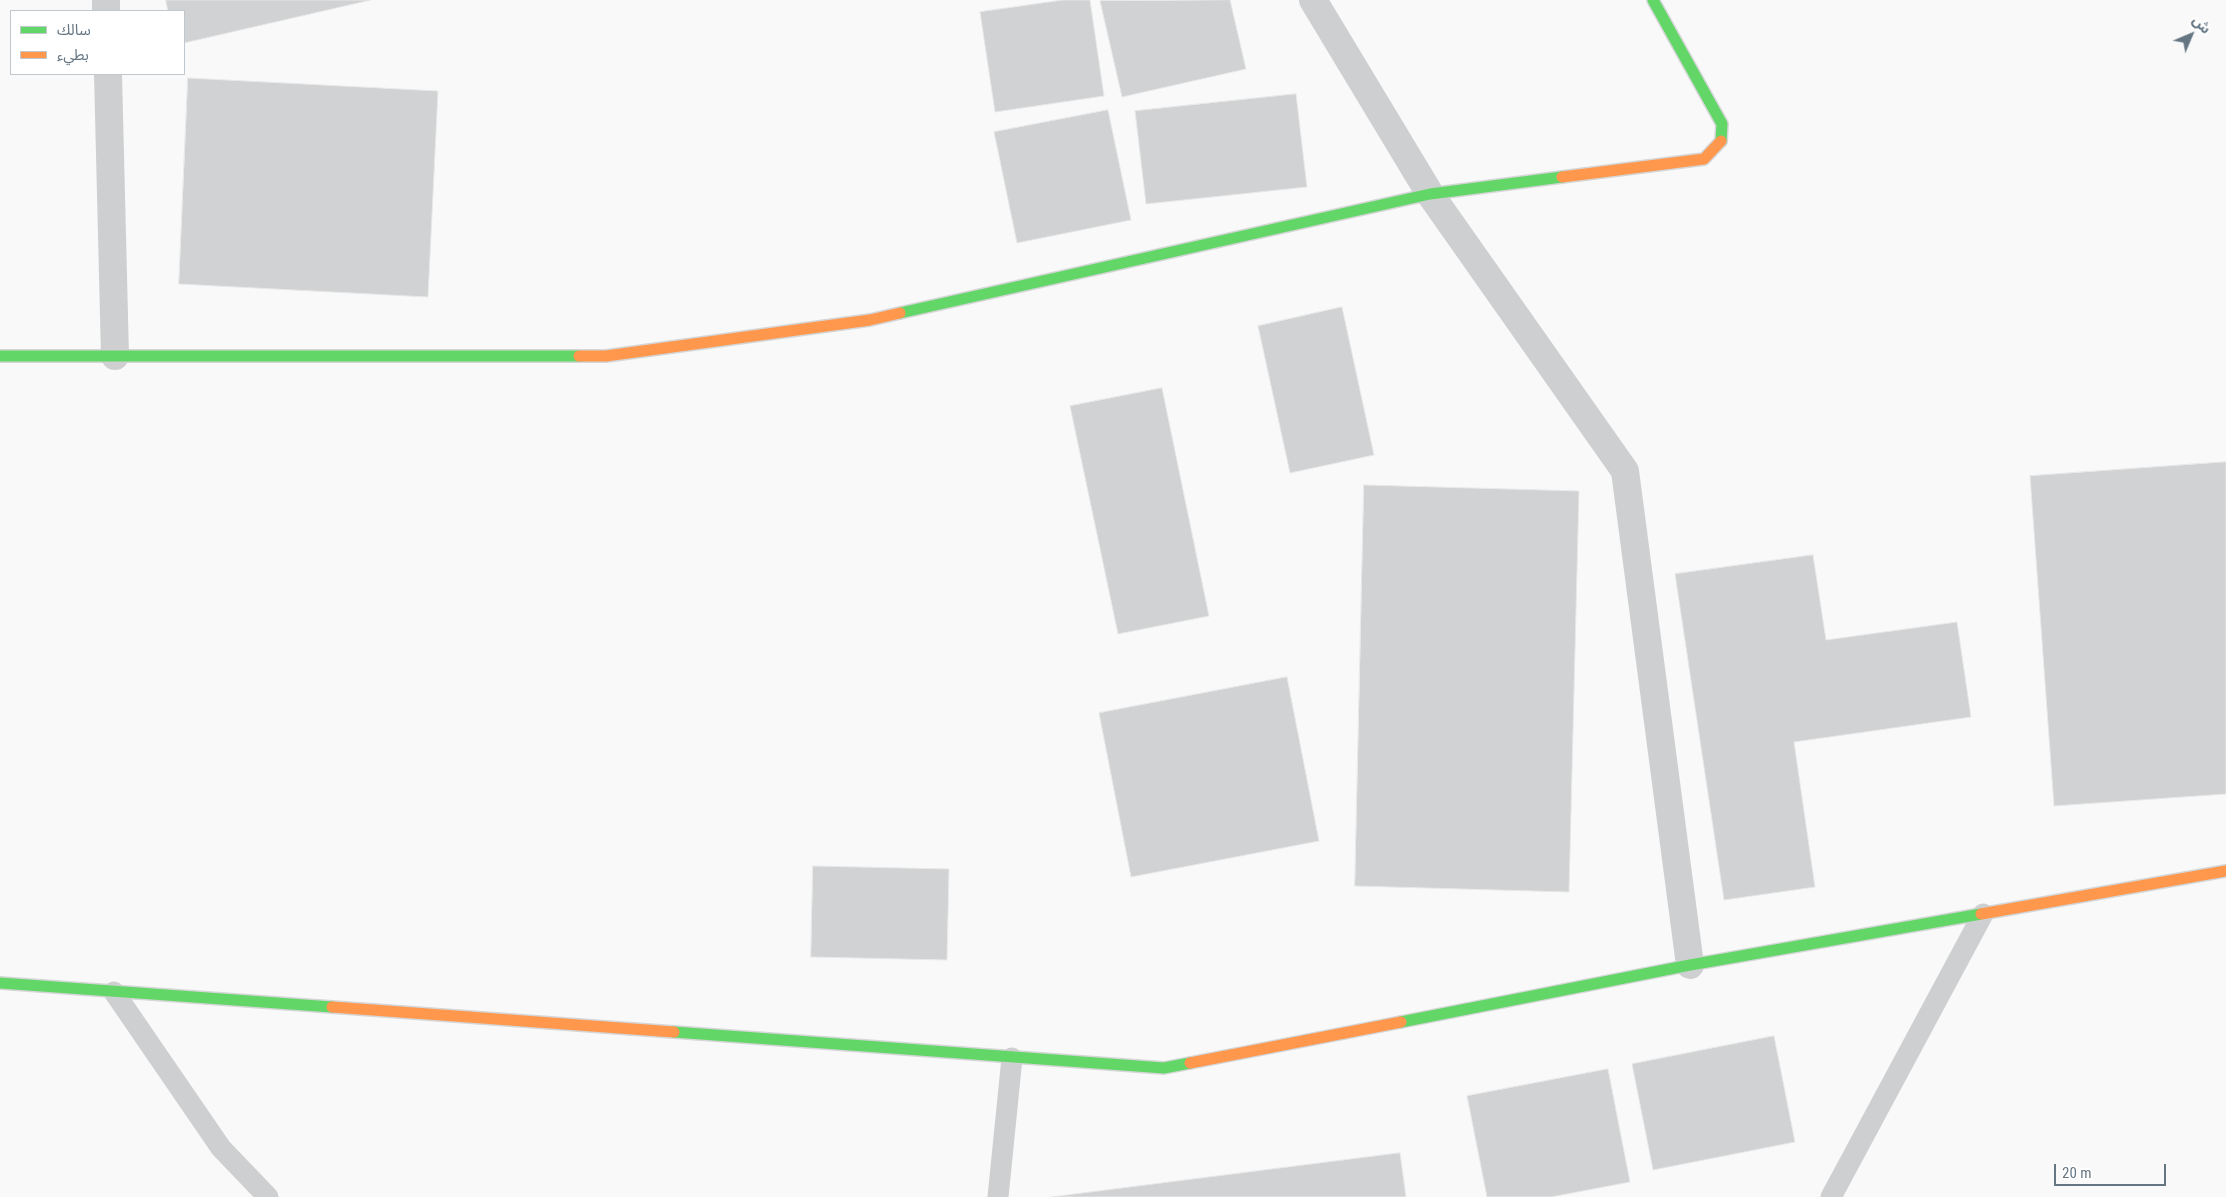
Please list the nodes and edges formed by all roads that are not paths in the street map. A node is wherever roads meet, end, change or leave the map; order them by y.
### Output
1 (1314, 0) edge
2 (1653, 0) edge
3 (108, 75) edge
4 (1430, 194) junction
5 (0, 356) edge
6 (115, 356) junction
7 (2226, 871) edge
8 (1983, 914) junction
9 (1690, 965) junction
10 (0, 983) edge
11 (114, 992) junction
12 (1012, 1058) junction
13 (268, 1197) edge
14 (998, 1197) edge
15 (1832, 1197) edge

1 - 4 street
2 - 4 street
3 - 6 street
4 - 6 street
4 - 9 street
5 - 6 street
7 - 8 street
8 - 9 street
8 - 15 lane
9 - 12 street
10 - 11 street
11 - 12 street
11 - 13 lane
12 - 14 lane

